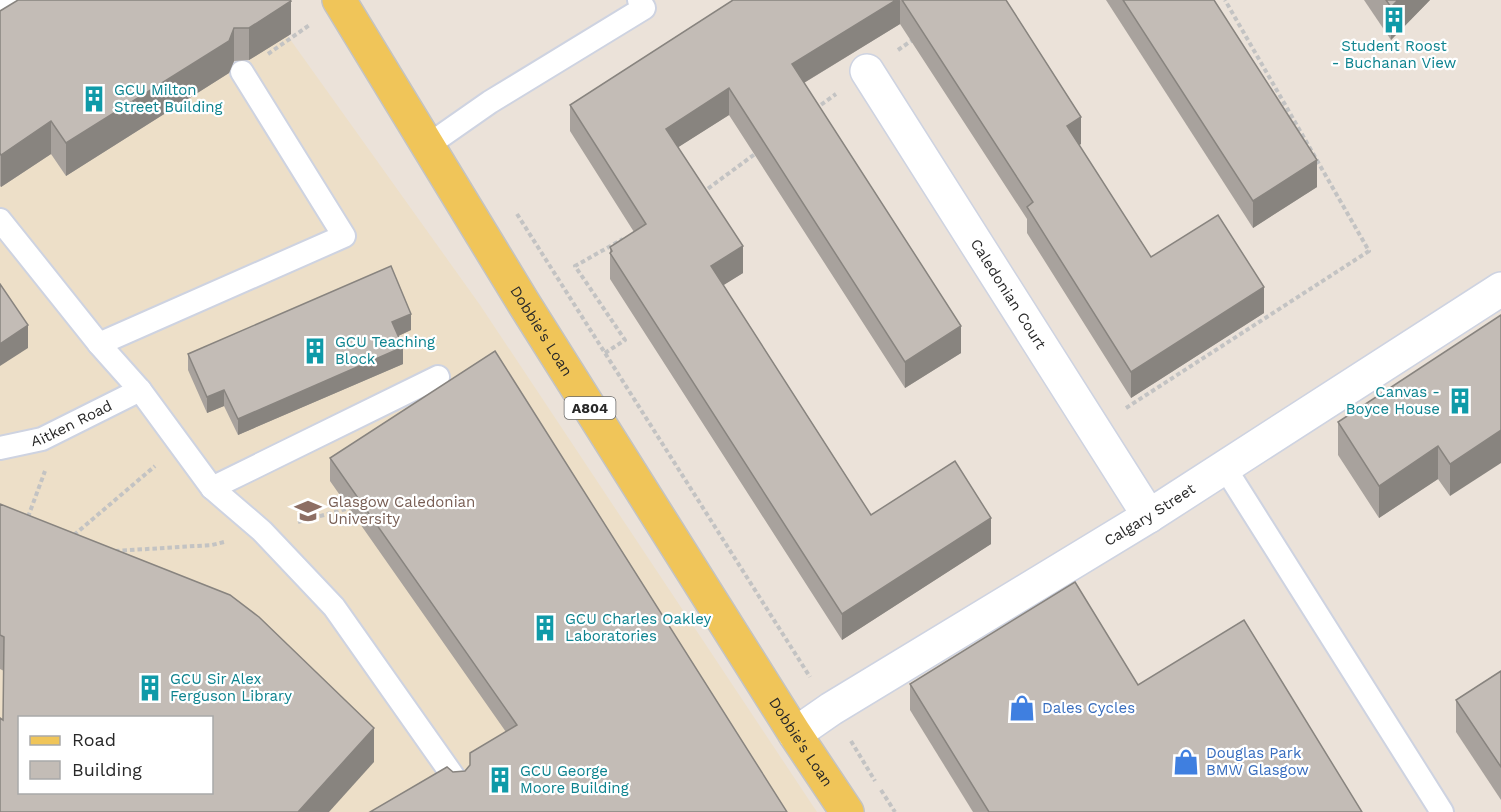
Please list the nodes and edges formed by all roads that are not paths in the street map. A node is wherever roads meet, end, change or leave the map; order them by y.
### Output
1 (4, 0) edge
2 (639, 0) edge
3 (340, 2) edge
4 (0, 3) edge
5 (867, 71) road end
6 (242, 72) road end
7 (427, 146) junction
8 (0, 220) edge
9 (1501, 289) edge
10 (99, 344) junction
11 (438, 377) dead end
12 (140, 390) junction
13 (0, 448) edge
14 (1225, 468) junction
15 (213, 488) junction
16 (1149, 516) junction
17 (795, 734) junction
18 (458, 783) edge
19 (847, 812) edge
20 (1442, 812) edge

1 - 4 street
2 - 7 lane
3 - 7 main road, Dobbie's Loan / A804
5 - 16 street, Caledonian Court
6 - 10 lane
7 - 17 main road, Dobbie's Loan / A804
8 - 10 lane
9 - 14 street, Calgary Street
10 - 12 lane
11 - 15 lane
12 - 13 lane, Aitken Road
12 - 15 lane
14 - 16 street, Calgary Street
14 - 20 lane
15 - 18 lane
16 - 17 street, Calgary Street
17 - 19 main road, Dobbie's Loan / A804

